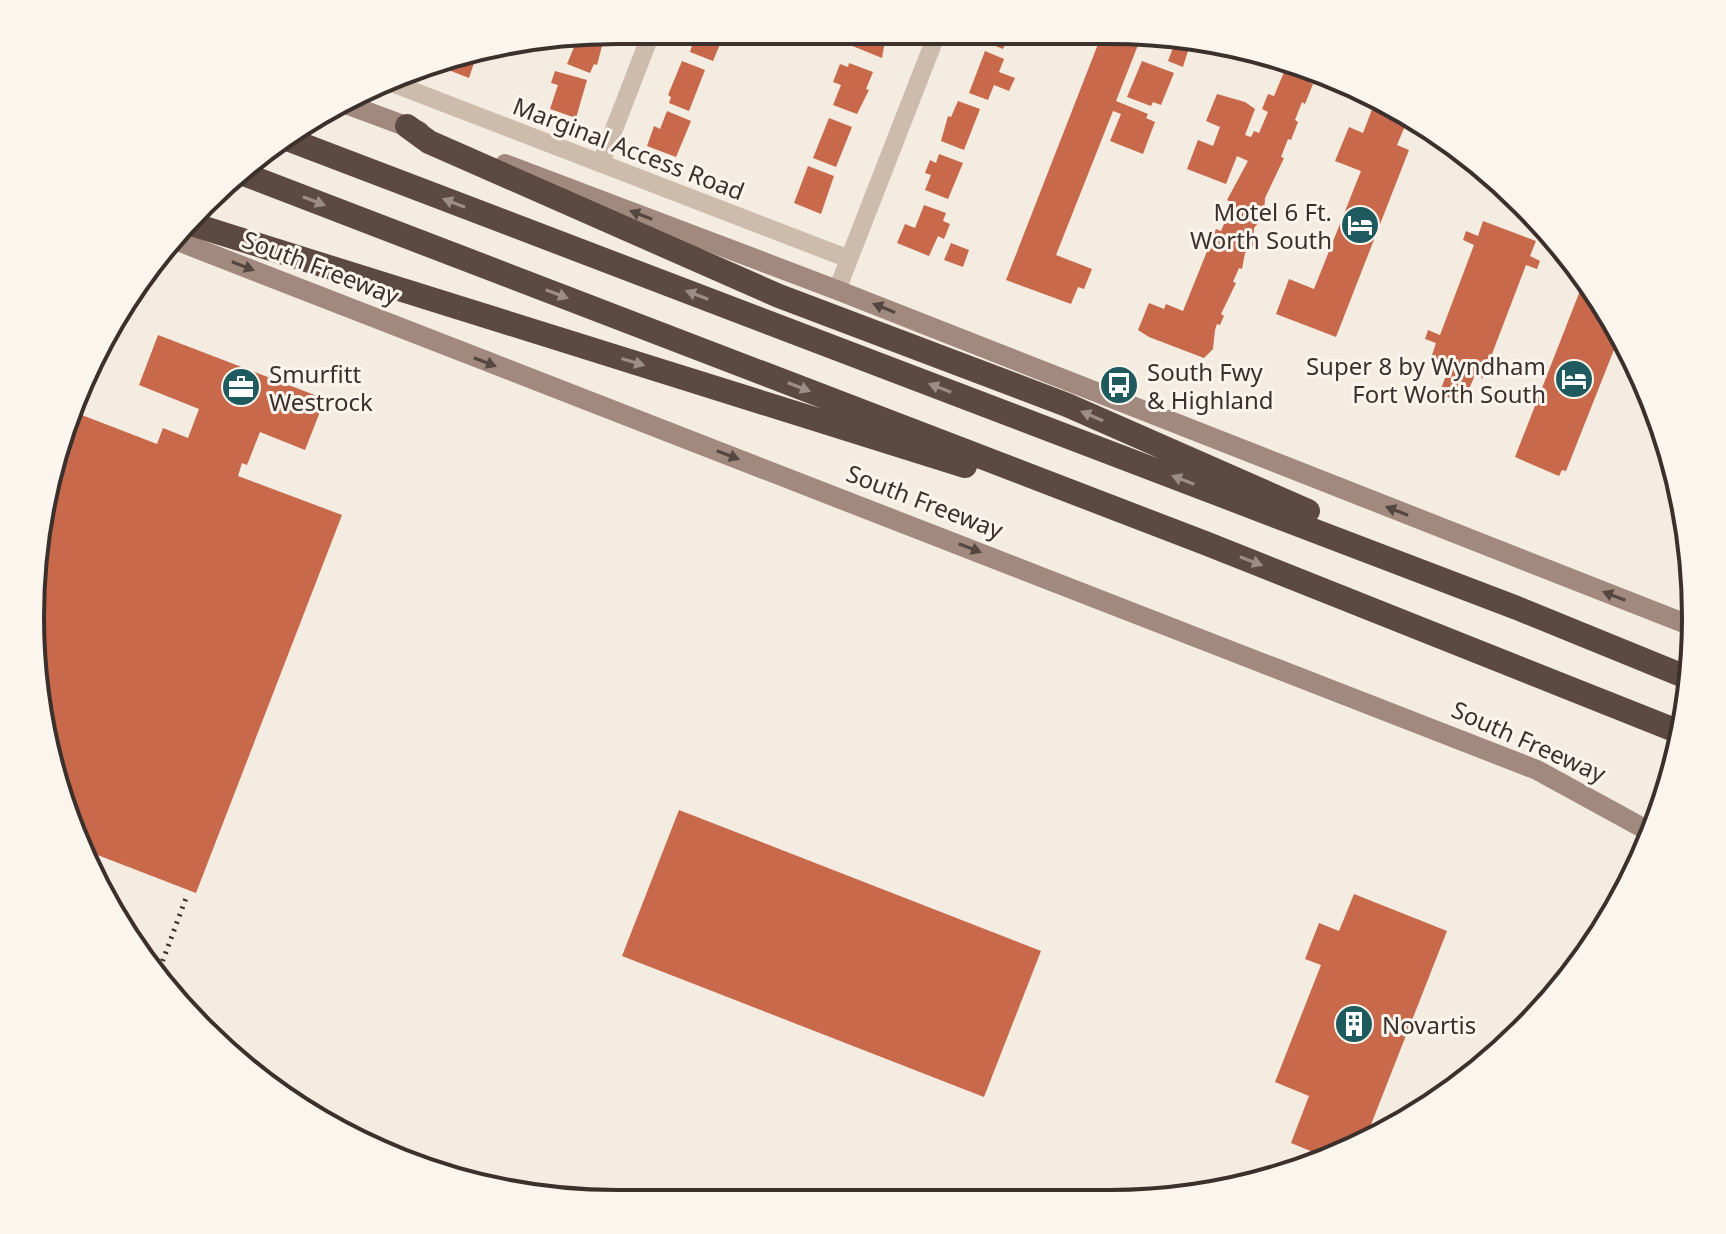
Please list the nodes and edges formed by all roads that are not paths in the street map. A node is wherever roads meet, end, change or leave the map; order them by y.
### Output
1 (647, 44) edge
2 (933, 44) edge
3 (401, 87) edge
4 (356, 107) edge
5 (407, 126) junction
6 (297, 143) edge
7 (601, 163) junction
8 (250, 177) edge
9 (198, 226) edge
10 (183, 243) edge
11 (849, 259) junction
12 (837, 290) junction
13 (1205, 543) junction
14 (1517, 608) junction
15 (1682, 622) edge
16 (1679, 674) edge
17 (1671, 729) edge
18 (1642, 827) edge

1 - 7 street
2 - 11 street
3 - 7 street, Marginal Access Road
4 - 5 main road
12 -> 5 main road
14 -> 5 highway
14 -> 6 highway
7 - 11 street, Marginal Access Road
8 -> 13 highway
9 -> 13 highway
10 -> 18 main road, South Freeway
11 - 12 street
15 -> 12 main road
13 -> 17 highway
14 - 16 highway

